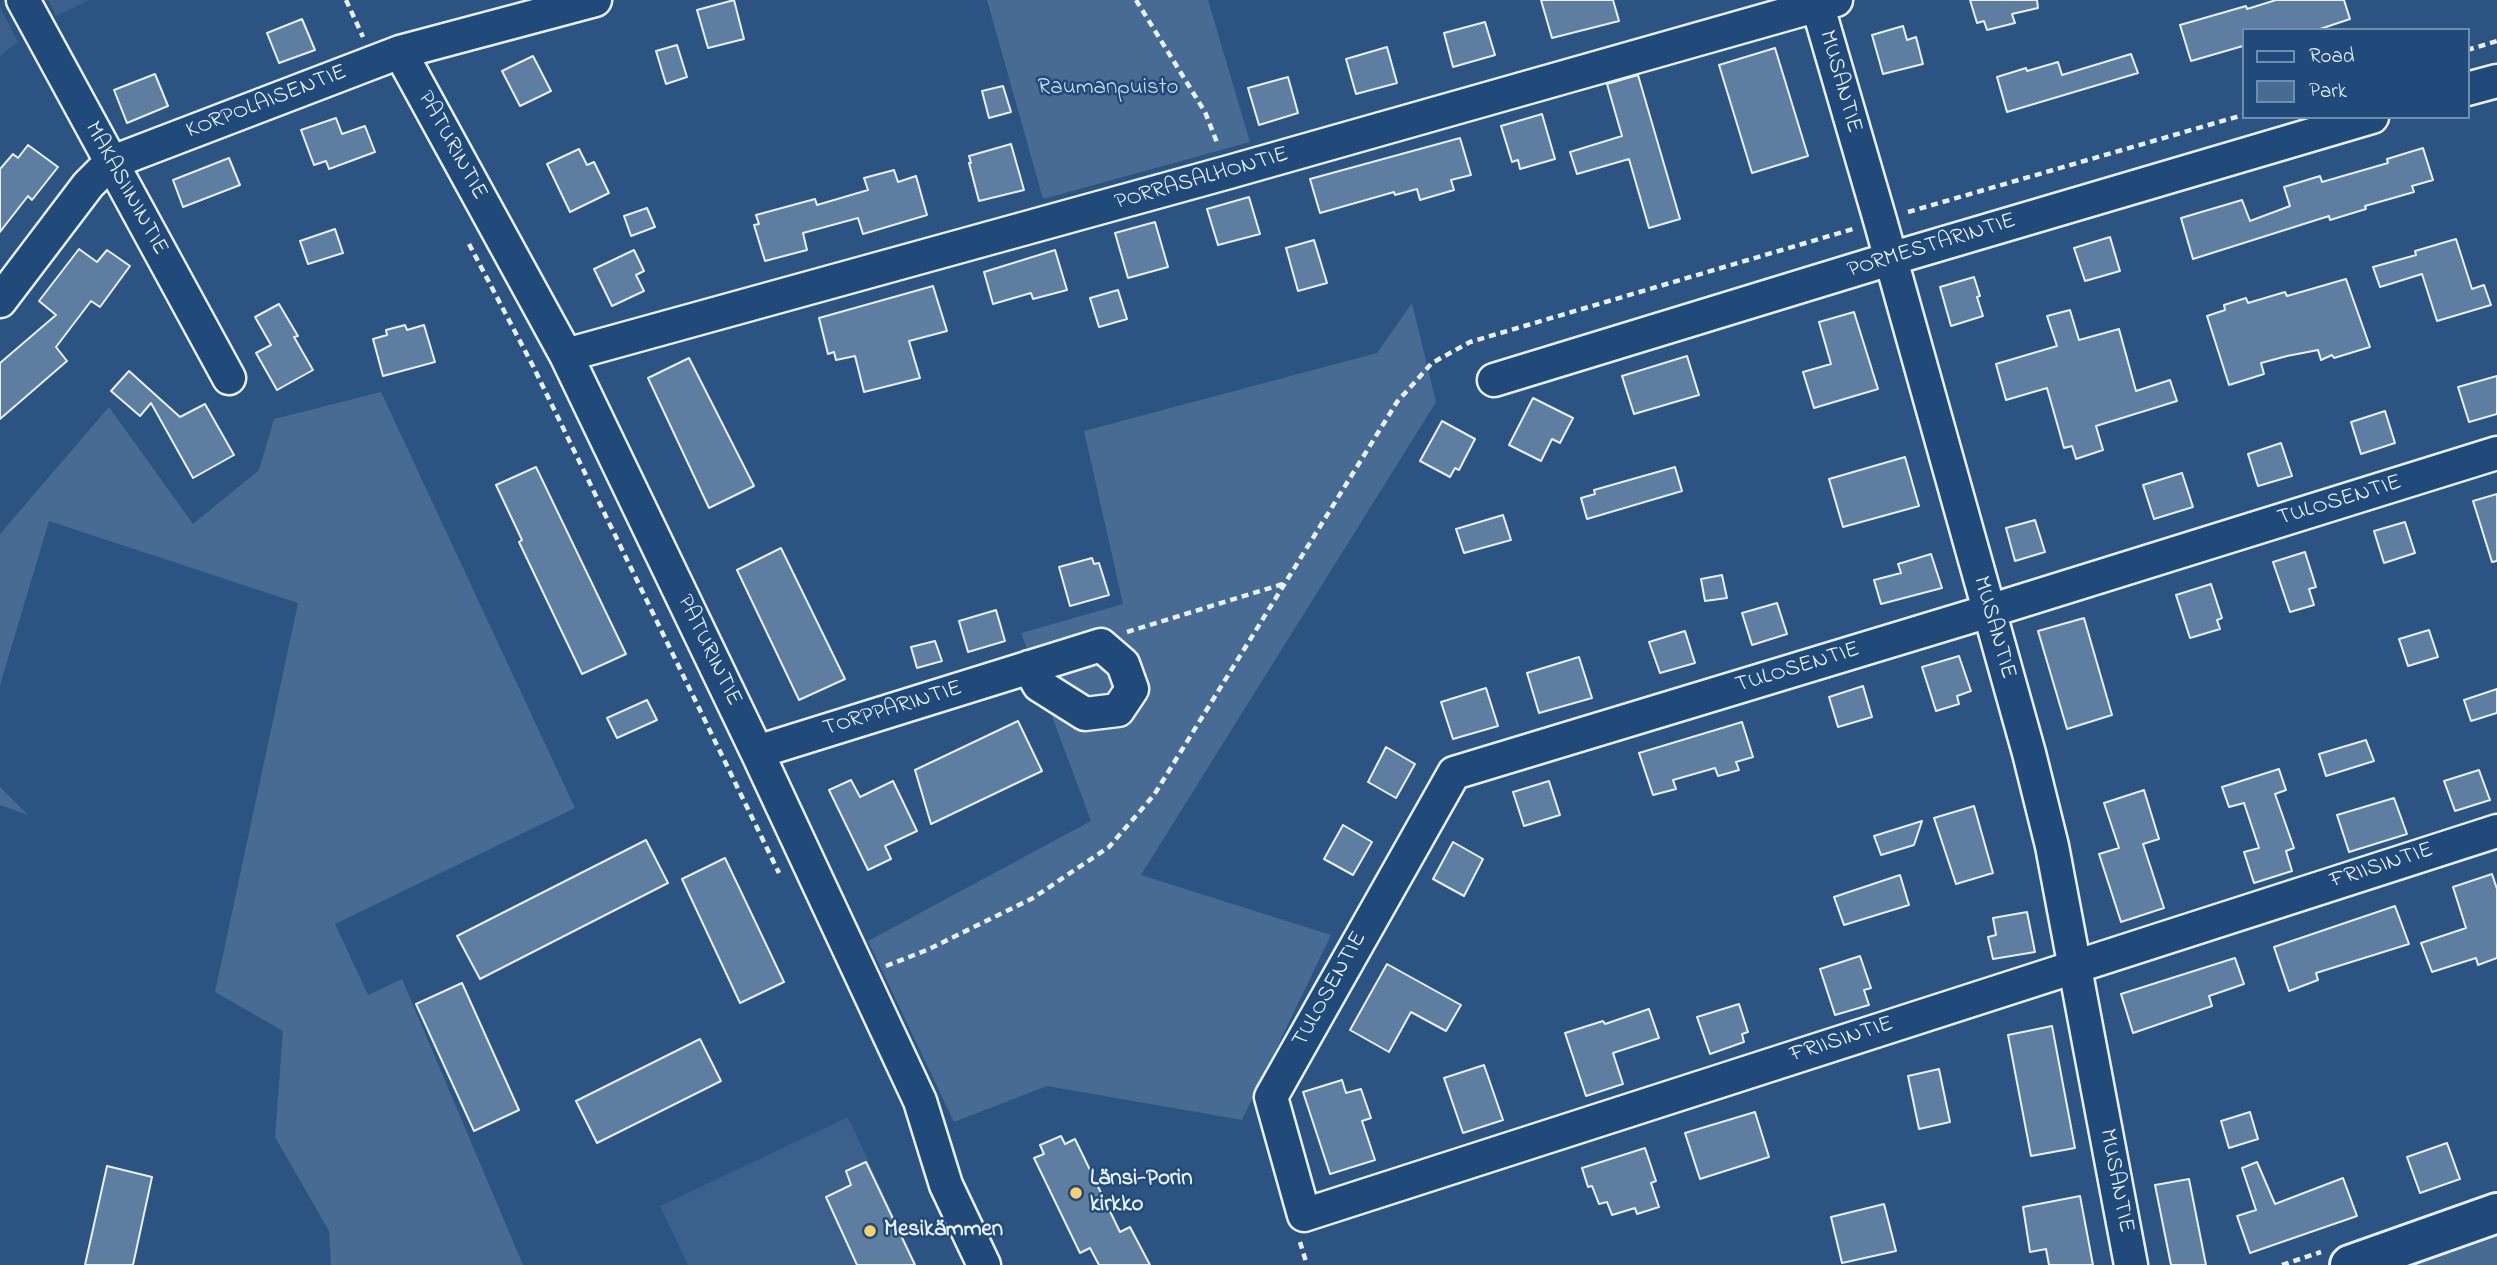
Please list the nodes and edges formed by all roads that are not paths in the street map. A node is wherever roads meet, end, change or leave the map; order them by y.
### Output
1 (23, 0) edge
2 (595, 0) edge
3 (1823, 2) edge
4 (380, 52) junction
5 (2497, 80) edge
6 (2469, 88) edge
7 (2365, 119) edge
8 (110, 163) junction
9 (1890, 259) junction
10 (0, 301) edge
11 (566, 355) junction
12 (229, 378) dead end
13 (1494, 380) dead end
14 (2497, 453) edge
15 (1989, 611) junction
16 (1029, 667) junction
17 (757, 752) junction
18 (2497, 831) edge
19 (2075, 965) junction
20 (1271, 1097) joint
21 (2497, 1213) edge
22 (984, 1265) edge
23 (2131, 1265) edge
24 (2350, 1265) edge

1 - 8 street, MAKASIININTIE
2 - 4 street, KORPOLAISENTIE
3 - 9 street, MUSANTIE
3 - 11 street, PORRASALHONTIE
4 - 8 street, KORPOLAISENTIE
4 - 11 street, PATURINTIE
5 - 6 street
7 - 9 street, PORMESTARINTIE
8 - 10 street, KORPOLAISENTIE
8 - 12 street, MAKASIININTIE
9 - 13 street, PORMESTARINTIE
9 - 15 street, MUSANTIE
11 - 17 street, PATURINTIE
14 - 15 street, TULOSENTIE
15 - 19 street, MUSANTIE
15 - 20 street, TULOSENTIE
16 - 16 street, TORPPARINTIE
16 - 17 street, TORPPARINTIE
17 - 22 street, PATURINTIE
18 - 19 street, FRIISINTIE
19 - 20 street, FRIISINTIE
19 - 23 street, MUSANTIE
21 - 24 main road

